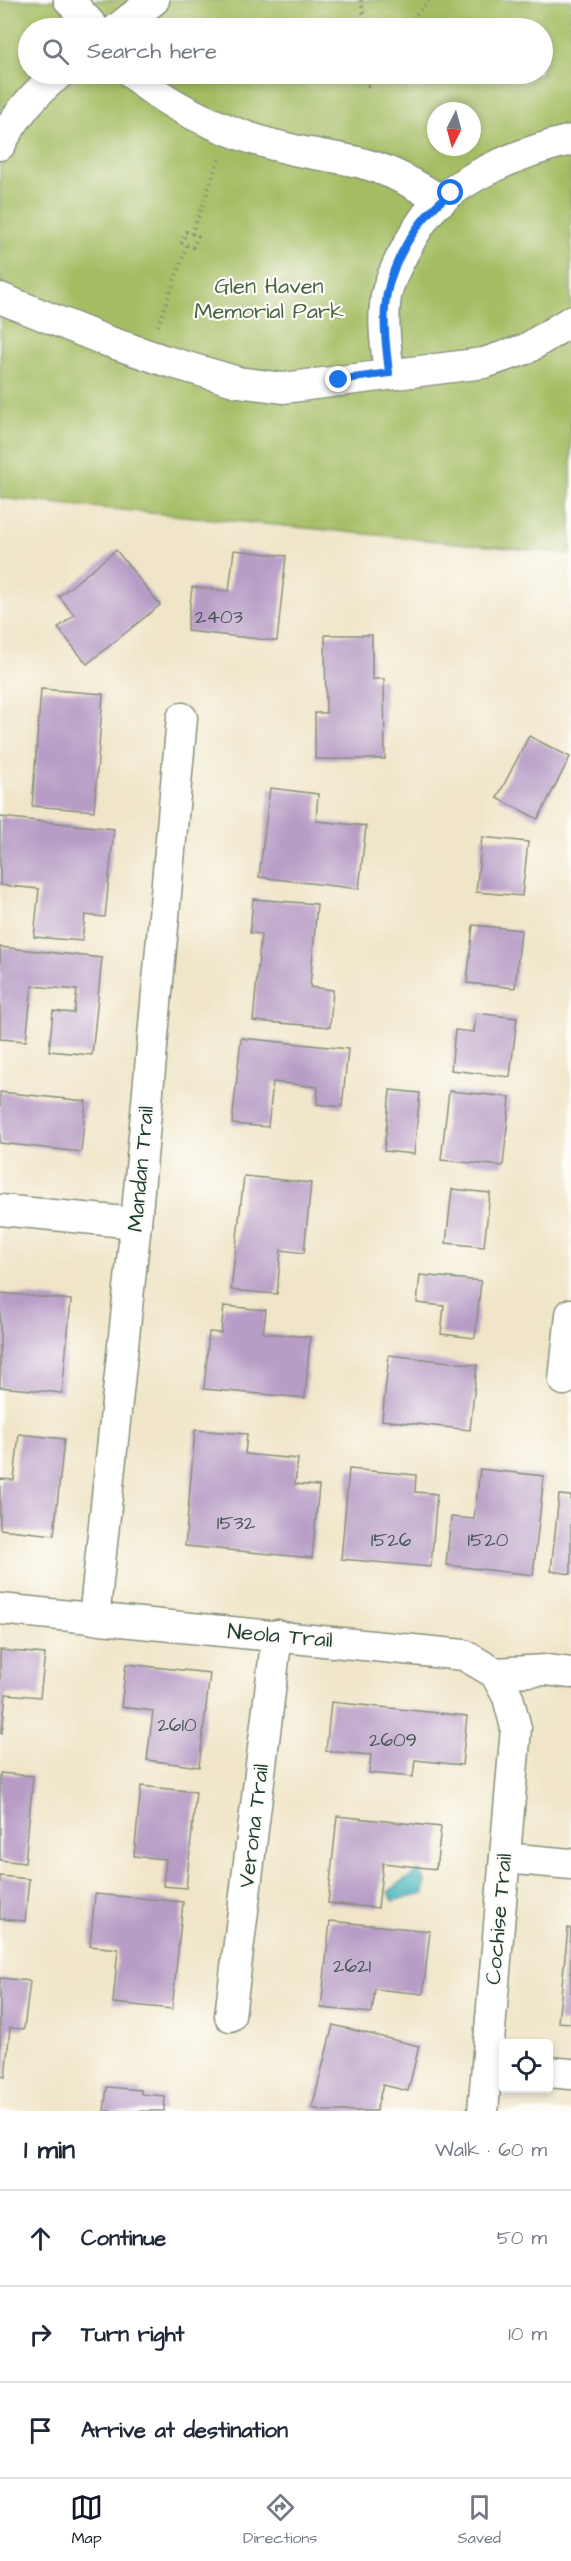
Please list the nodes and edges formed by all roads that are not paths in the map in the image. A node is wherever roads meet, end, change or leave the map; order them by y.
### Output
1 (69, 0) edge
2 (154, 0) edge
3 (85, 18) edge
4 (131, 18) edge
5 (47, 84) edge
6 (146, 84) edge
7 (571, 140) edge
8 (0, 145) edge
9 (441, 201) junction
10 (0, 298) edge
11 (571, 321) edge
12 (389, 373) junction
13 (182, 718) dead end
14 (0, 1210) edge
15 (136, 1223) junction
16 (571, 1314) edge
17 (564, 1380) dead end
18 (0, 1610) edge
19 (94, 1619) junction
20 (277, 1635) junction
21 (495, 1673) junction
22 (571, 1673) edge
23 (504, 1858) junction
24 (571, 1864) edge
25 (230, 2016) dead end
26 (495, 2067) edge
27 (553, 2072) edge
28 (571, 2074) edge
29 (483, 2111) edge

1 - 3 street
2 - 4 street
5 - 8 street
6 - 9 street
7 - 9 street
9 - 12 street
10 - 12 street
11 - 12 street
13 - 15 street, Mandan Trail
14 - 15 street
15 - 19 street, Mandan Trail
16 - 17 street
18 - 19 street, Neola Trail
19 - 20 street, Neola Trail
20 - 21 street, Neola Trail
20 - 25 street, Verona Trail
21 - 22 street
21 - 23 street, Cochise Trail
23 - 24 street
23 - 26 street, Cochise Trail
26 - 29 street, Cochise Trail
27 - 28 street

